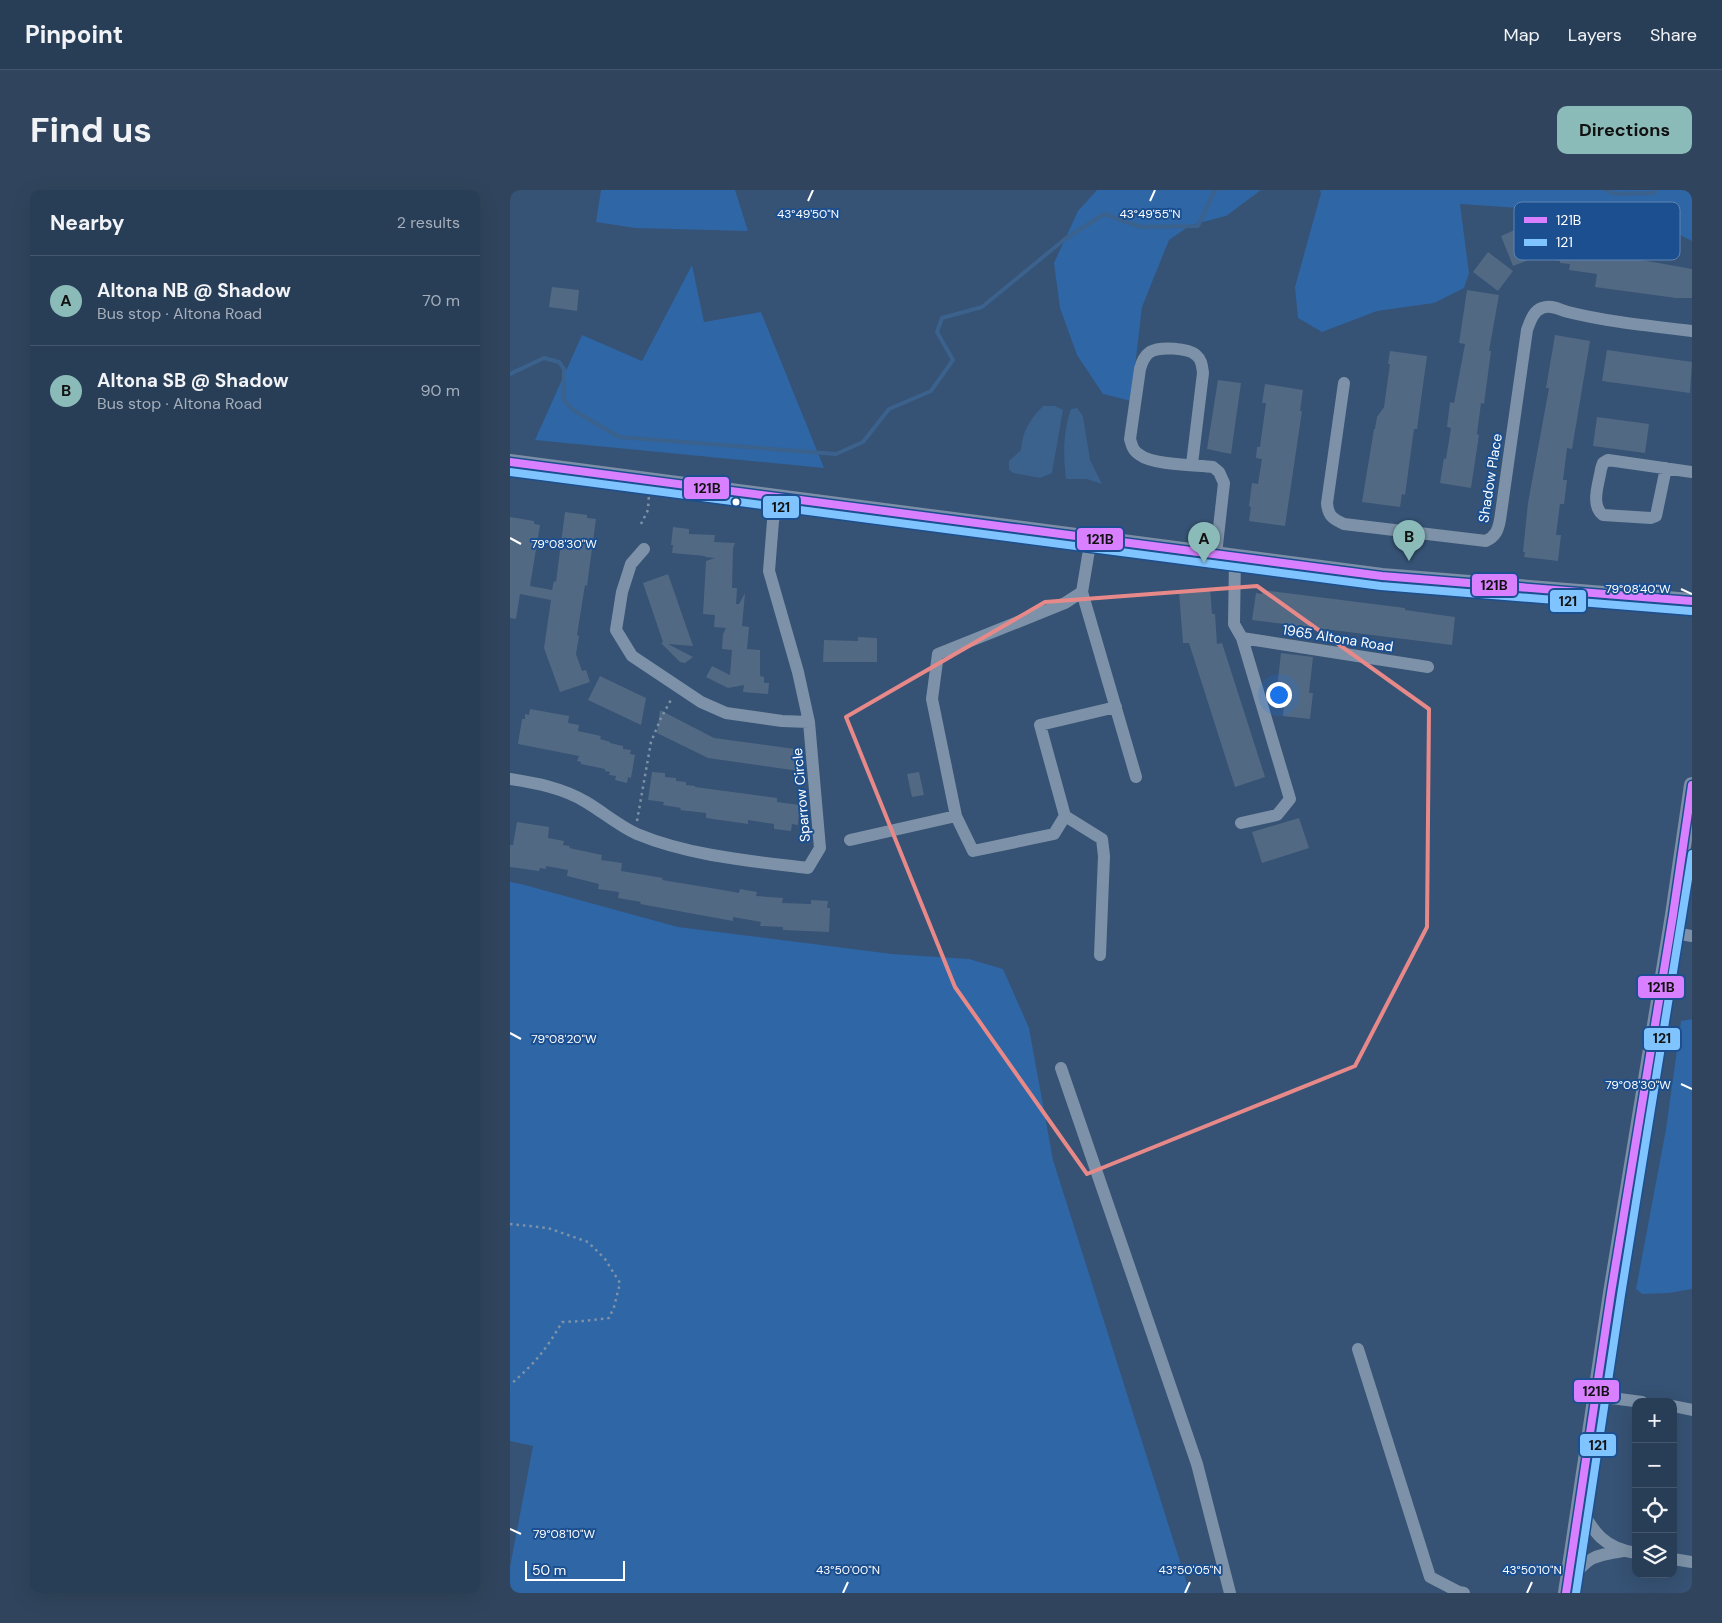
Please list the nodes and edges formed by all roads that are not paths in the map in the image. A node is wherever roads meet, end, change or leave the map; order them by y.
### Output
1 (1692, 331) edge
2 (1344, 383) dead end
3 (510, 462) edge
4 (1192, 464) junction
5 (1666, 468) junction
6 (1692, 472) edge
7 (779, 497) junction
8 (1091, 538) junction
9 (644, 549) dead end
10 (1216, 554) junction
11 (1235, 557) junction
12 (1082, 592) junction
13 (1692, 602) edge
14 (1242, 638) junction
15 (1428, 667) dead end
16 (1116, 707) junction
17 (809, 722) junction
18 (1136, 777) dead end
19 (510, 779) edge
20 (1692, 785) edge
21 (956, 816) junction
22 (1065, 816) junction
23 (1240, 822) dead end
24 (850, 840) dead end
25 (1670, 932) junction
26 (1692, 936) edge
27 (1100, 955) dead end
28 (1061, 1068) dead end
29 (1358, 1349) dead end
30 (1596, 1396) junction
31 (1632, 1401) edge
32 (1677, 1407) edge
33 (1692, 1410) edge
34 (1579, 1506) junction
35 (1630, 1552) edge
36 (1677, 1560) edge
37 (1692, 1562) edge
38 (1567, 1587) edge
39 (1230, 1593) edge
40 (1464, 1593) edge

1 - 2 street, Shadow Place
3 - 7 main road
4 - 4 street
4 - 10 street
5 - 5 street
5 - 6 street
7 - 8 main road
7 - 17 street, Sparrow Circle
8 - 10 main road
8 - 12 street
9 - 17 street
10 - 11 main road
11 - 13 main road
11 - 14 street
12 - 16 street
12 - 21 street
14 - 15 street, 1965 Altona Road
14 - 23 street
16 - 18 street
16 - 22 street
17 - 19 street, Sparrow Circle
20 - 25 main road
21 - 22 street
21 - 24 street
22 - 27 street
25 - 26 street
25 - 30 main road
28 - 39 street
29 - 40 street
30 - 31 street
30 - 34 main road
32 - 33 street
34 - 35 street
34 - 38 main road
35 - 38 street
36 - 37 street

